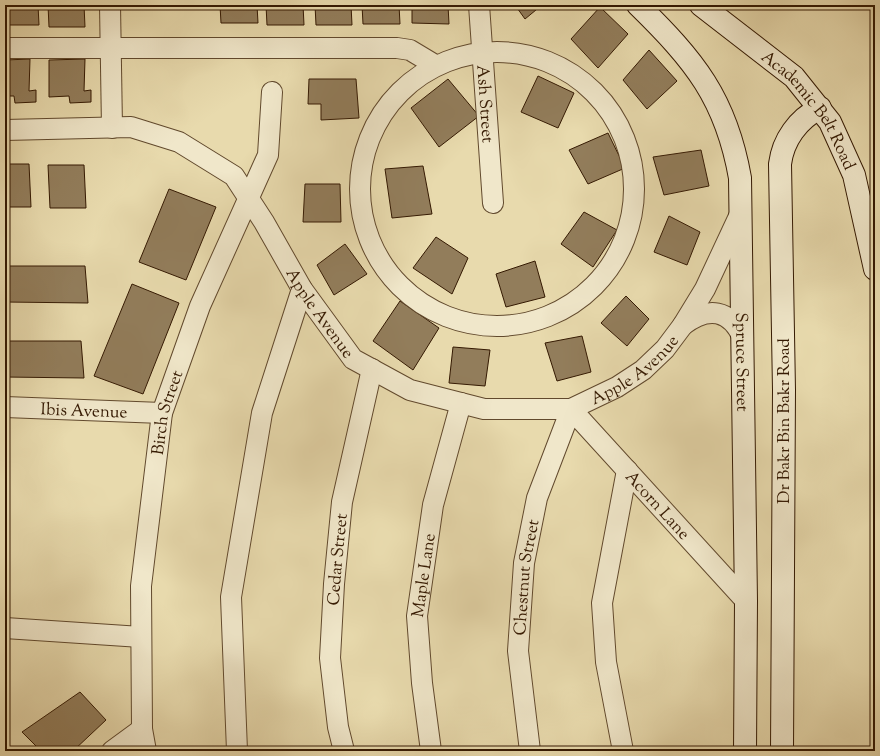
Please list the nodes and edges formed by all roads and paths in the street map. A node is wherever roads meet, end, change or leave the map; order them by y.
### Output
1 (110, 5) edge
2 (479, 5) edge
3 (638, 5) edge
4 (701, 5) edge
5 (724, 5) edge
6 (5, 48) edge
7 (111, 48) junction
8 (483, 52) junction
9 (434, 66) junction
10 (272, 92) dead end
11 (820, 108) junction
12 (112, 128) junction
13 (5, 130) edge
14 (249, 198) junction
15 (493, 203) dead end
16 (875, 203) edge
17 (741, 212) junction
18 (875, 269) edge
19 (302, 289) junction
20 (683, 325) junction
21 (743, 338) junction
22 (372, 369) junction
23 (461, 403) junction
24 (5, 407) edge
25 (571, 409) junction
26 (162, 413) junction
27 (627, 470) junction
28 (746, 601) junction
29 (13, 629) edge
30 (141, 637) junction
31 (5, 643) edge
32 (142, 729) junction
33 (112, 751) edge
34 (146, 751) edge
35 (238, 751) edge
36 (344, 751) edge
37 (431, 751) edge
38 (530, 751) edge
39 (623, 751) edge
40 (745, 751) edge
41 (782, 751) edge

1 - 7 street
2 - 8 street, Ash Street
3 - 17 street, Spruce Street
4 - 11 street, Academic Belt Road
5 - 16 street, Academic Belt Road
6 - 7 street
7 - 9 street
7 - 12 street
8 - 9 street
8 - 9 street
8 - 15 street, Ash Street
10 - 14 street, Birch Street
11 - 18 street, Academic Belt Road
11 - 41 street, Dr Bakr Bin Bakr Road
12 - 13 street, Apple Avenue
12 - 14 street, Apple Avenue
14 - 19 street, Apple Avenue
14 - 26 street, Birch Street
17 - 20 street, Apple Avenue
17 - 21 street, Spruce Street
19 - 22 street, Apple Avenue
19 - 35 street
20 - 21 street, Apple Avenue
20 - 25 street, Apple Avenue
21 - 28 street, Spruce Street
22 - 23 street, Apple Avenue
22 - 36 street, Cedar Street
23 - 25 street, Apple Avenue
23 - 37 street, Maple Lane
24 - 26 street, Ibis Avenue
25 - 27 street, Acorn Lane
25 - 38 street, Chestnut Street
26 - 30 street, Birch Street
27 - 28 street, Acorn Lane
27 - 39 street
28 - 40 street, Spruce Street
29 - 30 street
29 - 31 street
30 - 32 street, Birch Street
32 - 33 street
32 - 34 street, Birch Street

